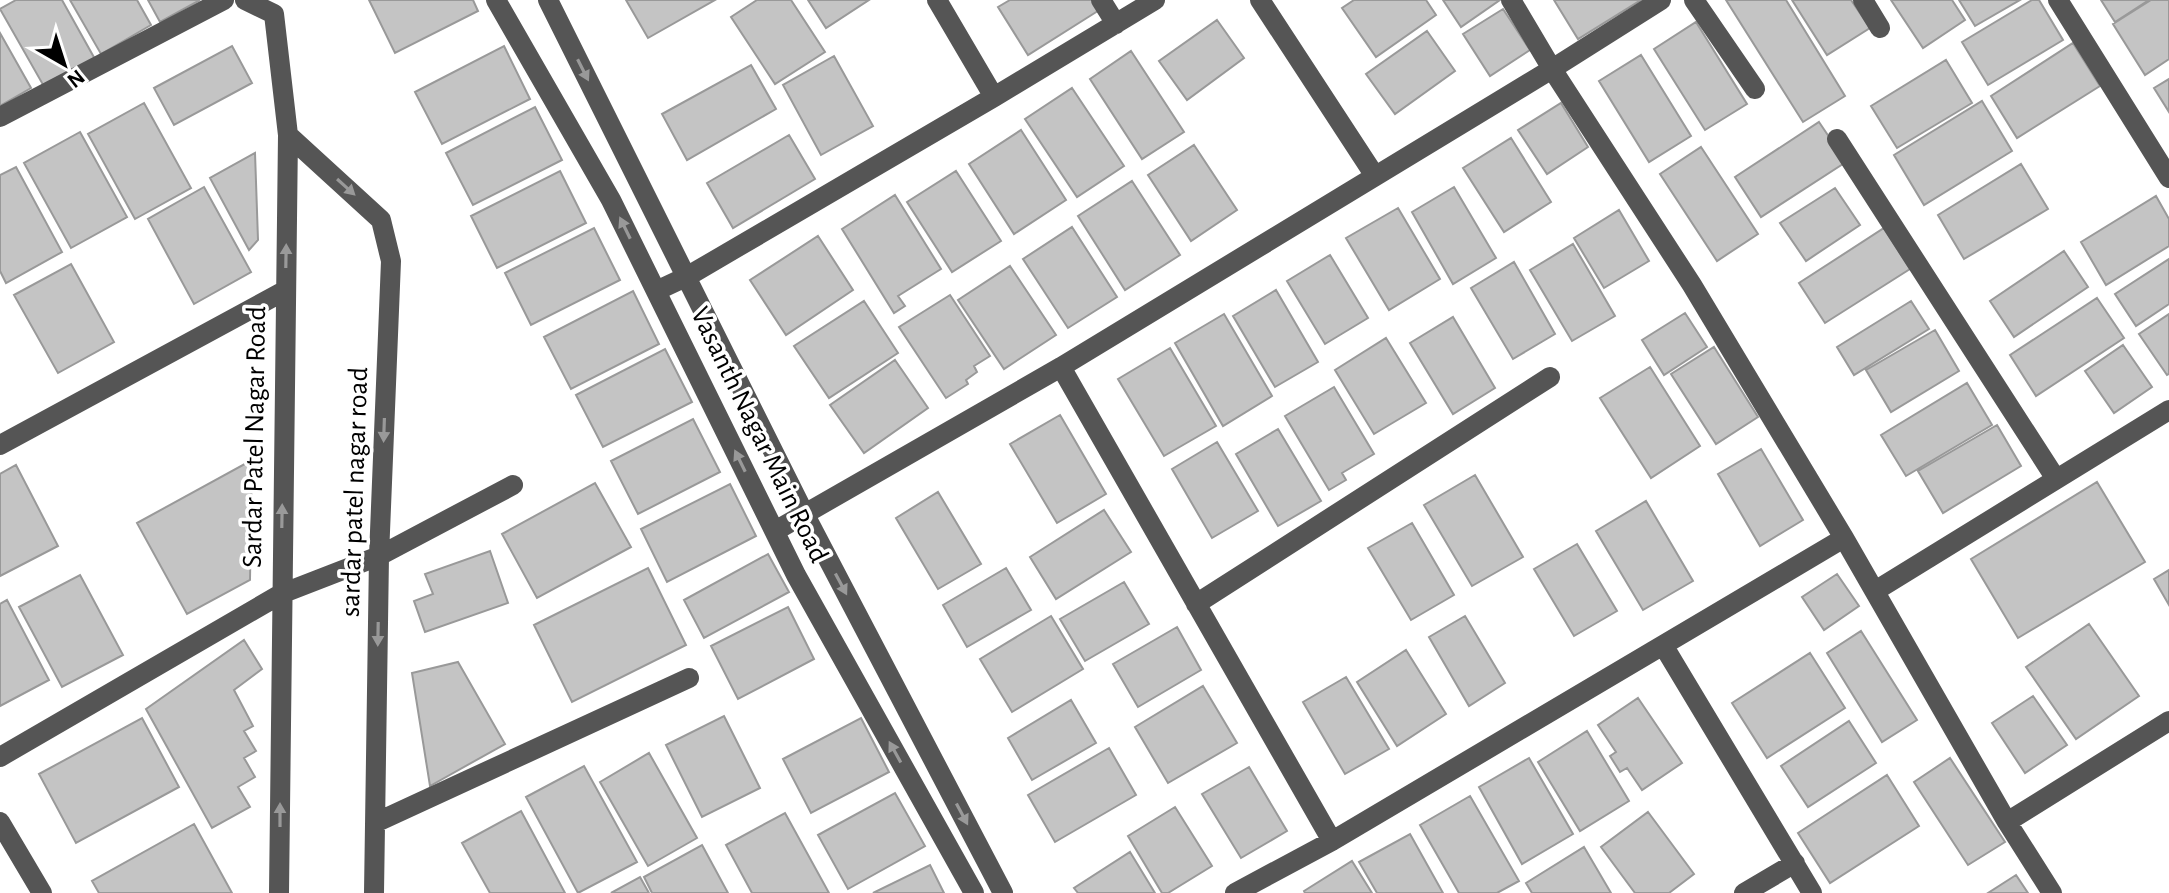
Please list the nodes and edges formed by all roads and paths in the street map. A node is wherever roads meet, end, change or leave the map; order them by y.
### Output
1 (224, 0) edge
2 (245, 0) edge
3 (496, 0) edge
4 (548, 0) edge
5 (937, 0) edge
6 (1101, 0) edge
7 (1155, 0) edge
8 (1260, 0) edge
9 (1511, 0) edge
10 (1661, 0) edge
11 (1694, 0) edge
12 (1863, 0) edge
13 (2058, 0) edge
14 (1116, 24) junction
15 (1880, 28) dead end
16 (1552, 69) junction
17 (1755, 89) dead end
18 (994, 97) junction
19 (0, 117) edge
20 (288, 135) junction
21 (1837, 139) dead end
22 (1375, 176) junction
23 (2169, 178) edge
24 (688, 276) junction
25 (286, 290) junction
26 (656, 291) junction
27 (1061, 367) junction
28 (1550, 377) dead end
29 (2169, 410) edge
30 (0, 445) edge
31 (2056, 479) junction
32 (513, 485) dead end
33 (805, 515) junction
34 (775, 531) junction
35 (1844, 538) junction
36 (379, 556) junction
37 (1875, 591) junction
38 (281, 594) junction
39 (1196, 604) junction
40 (1663, 645) junction
41 (689, 678) dead end
42 (2169, 721) edge
43 (0, 757) edge
44 (0, 822) edge
45 (2007, 822) junction
46 (375, 823) junction
47 (1332, 841) junction
48 (1795, 863) junction
49 (42, 893) edge
50 (279, 893) edge
51 (374, 893) edge
52 (974, 893) edge
53 (1003, 893) edge
54 (1235, 893) edge
55 (1744, 893) edge
56 (1812, 893) edge
57 (2052, 893) edge

1 - 19 street
2 - 20 street, Sardar Patel Nagar Road
26 -> 3 street, Vasanth Nagar Main Road
4 -> 24 street, Vasanth Nagar Main Road
5 - 18 street
6 - 14 street
7 - 14 street
8 - 22 street
9 - 16 street
10 - 16 street
11 - 17 street
12 - 15 street
13 - 23 street
14 - 18 street
16 - 22 street
16 - 35 street
18 - 24 street
25 -> 20 street, Sardar Patel Nagar Road
20 -> 36 street, sardar patel nagar road
21 - 31 street
22 - 27 street
24 - 26 street
24 - 33 street, Vasanth Nagar Main Road
25 - 30 street
38 -> 25 street, Sardar Patel Nagar Road
34 -> 26 street, Vasanth Nagar Main Road
27 - 33 street
27 - 39 street
28 - 39 street
29 - 31 street
31 - 37 street
32 - 36 street
33 - 34 street
33 -> 53 street, Vasanth Nagar Main Road
52 -> 34 street, Vasanth Nagar Main Road
35 - 37 street
35 - 40 street
36 - 38 street
36 -> 46 street, sardar patel nagar road
37 - 45 street
38 - 43 street
50 -> 38 street, Sardar Patel Nagar Road
39 - 47 street
40 - 47 street
40 - 48 street
41 - 46 street
42 - 45 street
44 - 49 street
45 - 57 street
46 - 51 street, sardar patel nagar road
47 - 54 street
48 - 55 street
48 - 56 street

